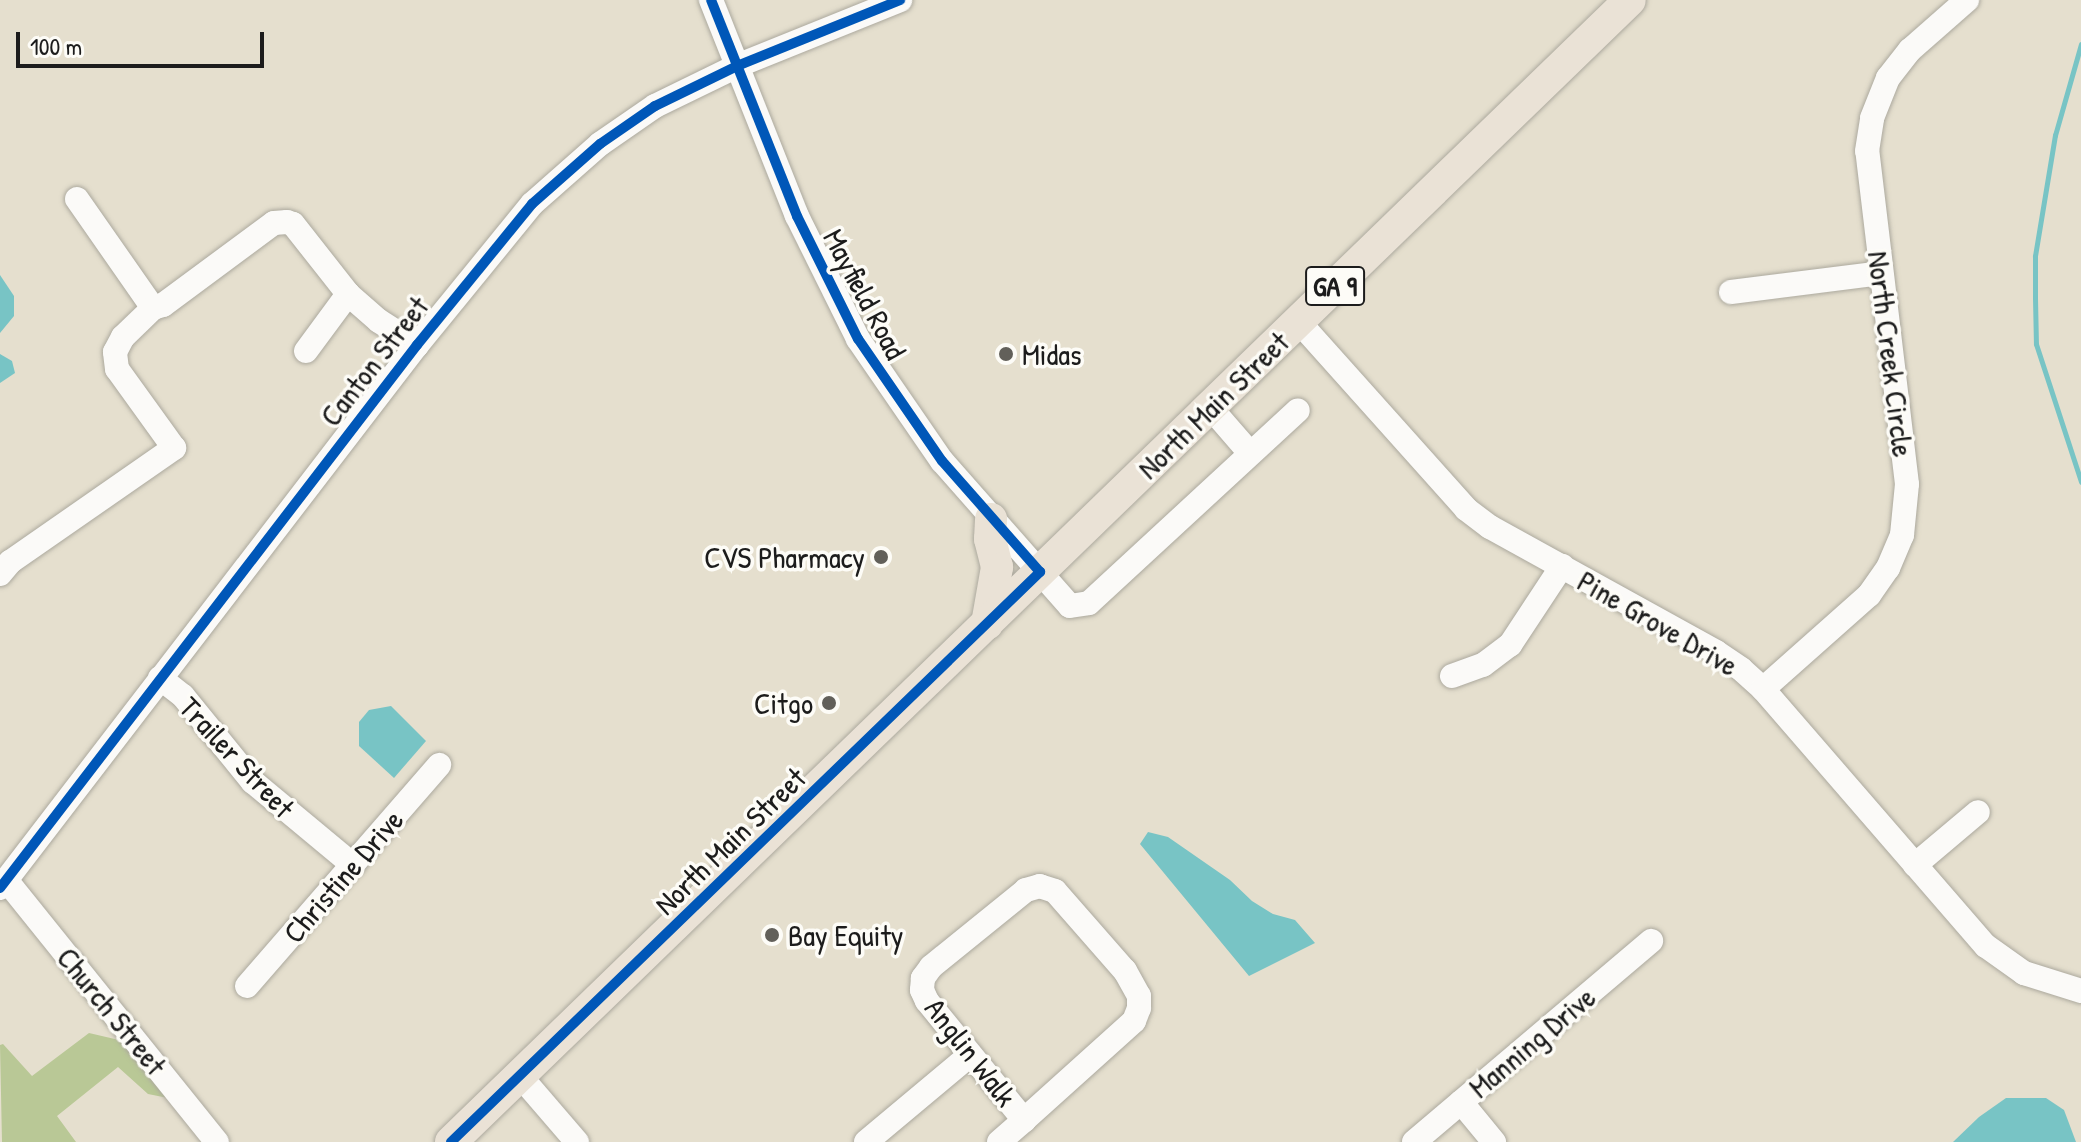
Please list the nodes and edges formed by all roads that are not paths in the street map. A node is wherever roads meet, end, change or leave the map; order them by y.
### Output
1 (711, 0) edge
2 (900, 0) edge
3 (1630, 0) edge
4 (1967, 0) edge
5 (737, 66) junction
6 (77, 199) dead end
7 (1881, 273) junction
8 (1731, 292) dead end
9 (348, 294) junction
10 (153, 308) junction
11 (1299, 322) junction
12 (417, 345) junction
13 (306, 351) dead end
14 (1210, 407) junction
15 (1298, 410) dead end
16 (1250, 453) junction
17 (991, 519) junction
18 (1562, 566) junction
19 (1040, 572) junction
20 (0, 574) edge
21 (987, 624) junction
22 (1452, 676) dead end
23 (160, 678) junction
24 (1763, 689) junction
25 (439, 765) dead end
26 (1978, 812) dead end
27 (353, 865) junction
28 (1915, 865) junction
29 (4, 884) edge
30 (1651, 941) dead end
31 (247, 986) dead end
32 (2081, 991) edge
33 (970, 1055) junction
34 (521, 1077) junction
35 (1461, 1102) junction
36 (1024, 1120) junction
37 (217, 1142) edge
38 (451, 1142) edge
39 (577, 1142) edge
40 (866, 1142) edge
41 (999, 1142) edge
42 (1414, 1142) edge
43 (1494, 1142) edge

1 - 5 street, Mayfield Road
2 - 5 street, Canton Street
3 - 11 main road, North Main Street / GA 9
4 - 7 street, North Creek Circle
5 - 12 street, Canton Street
5 - 17 street, Mayfield Road
6 - 10 street
7 - 8 street
7 - 24 street, North Creek Circle
9 - 10 street
9 - 12 street
9 - 13 street
10 - 20 street
11 - 14 main road, North Main Street / GA 9
11 - 18 street, Pine Grove Drive
12 - 23 street, Canton Street
14 - 16 street
14 - 19 main road, North Main Street / GA 9
15 - 16 street
16 - 19 street, Mayfield Road
17 - 19 street, Mayfield Road
17 - 21 main road
18 - 22 street
18 - 24 street, Pine Grove Drive
19 - 21 main road, North Main Street / GA 9
21 - 34 main road, North Main Street / GA 9
23 - 27 street, Trailer Street
23 - 29 street, Canton Street
24 - 28 street, Pine Grove Drive
25 - 27 street, Christine Drive
26 - 28 street
27 - 31 street, Christine Drive
28 - 32 street, Pine Grove Drive
29 - 37 street, Church Street
30 - 35 street, Manning Drive
33 - 36 street, Anglin Walk
33 - 36 street, Anglin Walk
33 - 40 street
34 - 38 main road, North Main Street / GA 9
34 - 39 street
35 - 42 street, Manning Drive
35 - 43 street
36 - 41 street, Anglin Walk

